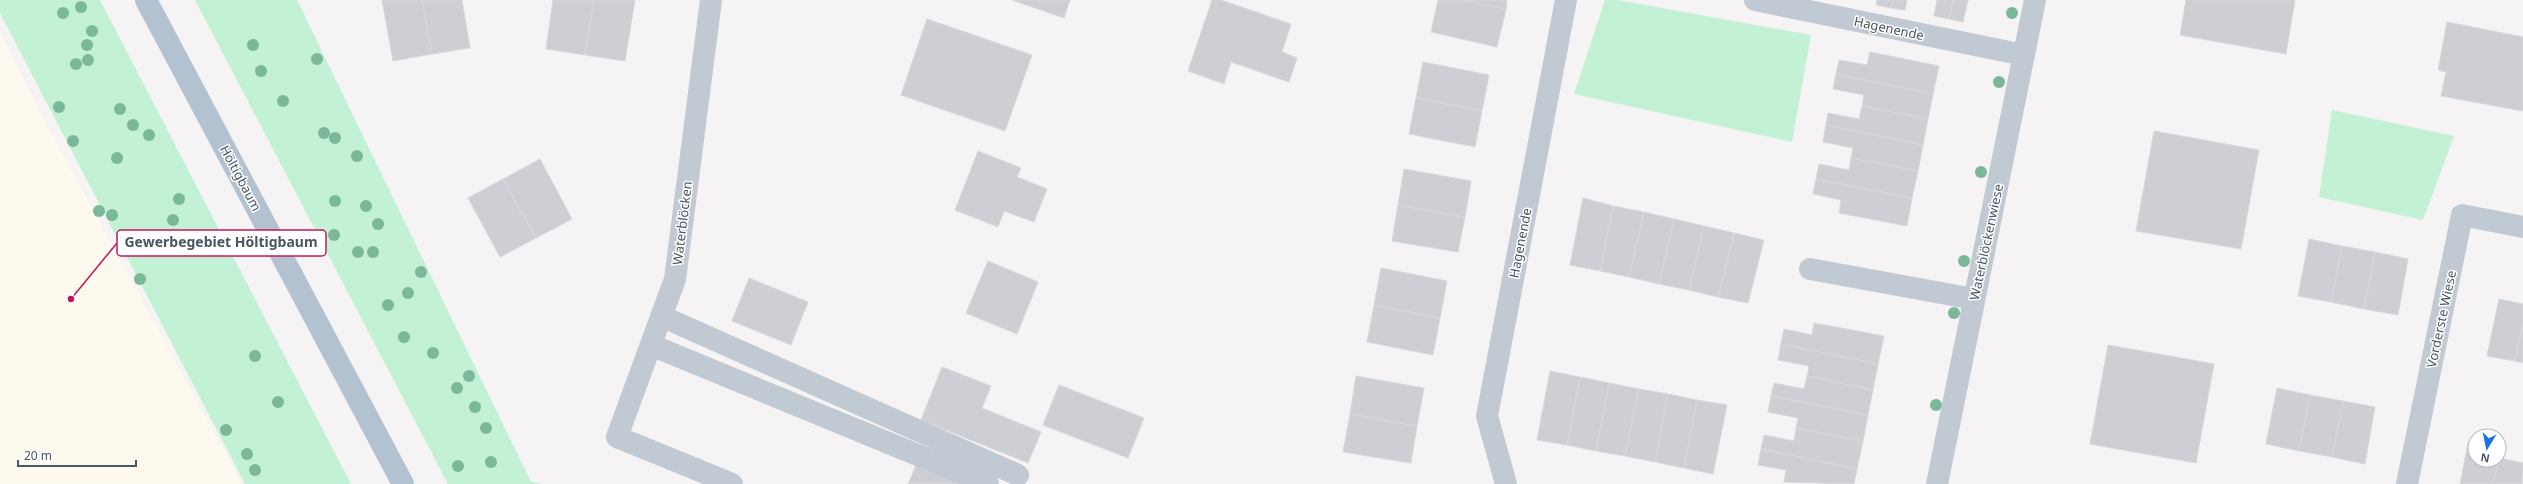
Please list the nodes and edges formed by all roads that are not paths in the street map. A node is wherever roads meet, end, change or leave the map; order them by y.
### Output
1 (146, 0) edge
2 (711, 0) edge
3 (1566, 0) edge
4 (1755, 0) edge
5 (2036, 0) edge
6 (2024, 55) junction
7 (2523, 226) edge
8 (1810, 269) dead end
9 (1974, 299) junction
10 (662, 316) junction
11 (651, 345) junction
12 (1018, 475) dead end
13 (403, 484) edge
14 (732, 484) edge
15 (988, 484) edge
16 (1506, 484) edge
17 (1937, 484) edge
18 (2407, 484) edge

1 - 13 main road, Höltigbaum
2 - 10 street, Waterblöcken
3 - 16 street, Hagenende
4 - 6 street, Hagenende
5 - 6 street, Waterblöckenwiese
6 - 9 street, Waterblöckenwiese
7 - 18 street, Vorderste Wiese
8 - 9 street
9 - 17 street, Waterblöckenwiese
10 - 11 street, Waterblöcken
10 - 12 street
11 - 14 street, Waterblöcken
11 - 15 street

